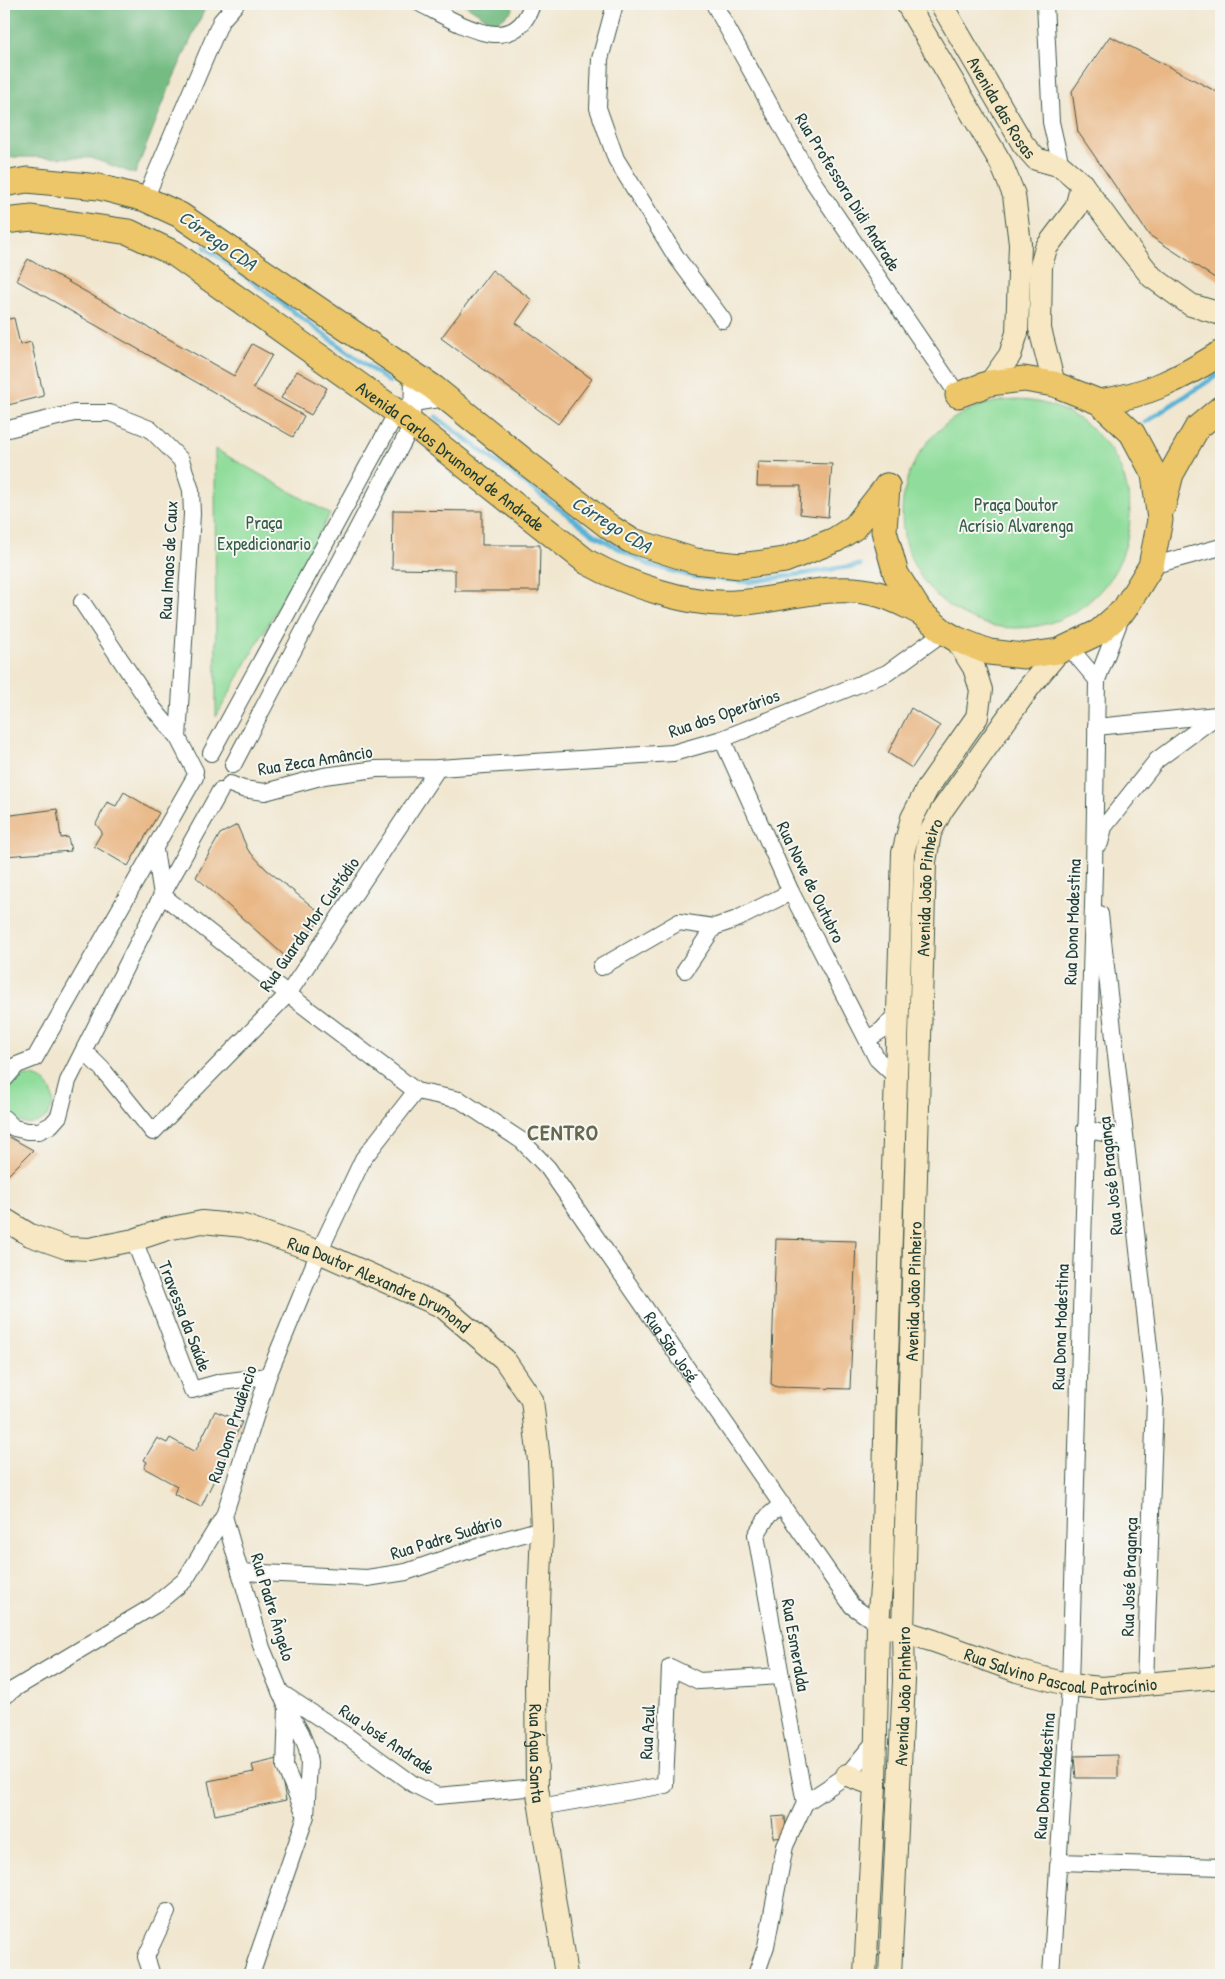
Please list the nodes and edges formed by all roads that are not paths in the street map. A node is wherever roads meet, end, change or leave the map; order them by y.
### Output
1 (236, 4) edge
2 (421, 4) edge
3 (532, 4) edge
4 (615, 4) edge
5 (714, 4) edge
6 (907, 4) edge
7 (941, 4) edge
8 (1046, 4) edge
9 (1048, 162) junction
10 (4, 184) edge
11 (1082, 184) junction
12 (1014, 195) junction
13 (145, 199) junction
14 (4, 221) edge
15 (1221, 314) edge
16 (722, 320) dead end
17 (1221, 353) edge
18 (413, 374) junction
19 (990, 383) junction
20 (1054, 384) junction
21 (958, 395) joint
22 (445, 398) junction
23 (1099, 402) junction
24 (1221, 408) edge
25 (407, 413) junction
26 (4, 430) edge
27 (1160, 520) junction
28 (1221, 547) edge
29 (1151, 566) junction
30 (82, 602) dead end
31 (1124, 610) junction
32 (920, 612) junction
33 (950, 636) junction
34 (1064, 649) junction
35 (1097, 680) junction
36 (181, 694) junction
37 (153, 708) junction
38 (1220, 714) edge
39 (1096, 727) junction
40 (178, 738) junction
41 (722, 739) junction
42 (208, 753) junction
43 (233, 764) junction
44 (438, 768) junction
45 (195, 774) junction
46 (225, 788) junction
47 (155, 850) junction
48 (1094, 871) junction
49 (791, 892) junction
50 (162, 895) junction
51 (714, 927) junction
52 (601, 967) dead end
53 (685, 970) dead end
54 (288, 994) junction
55 (899, 1011) junction
56 (868, 1040) junction
57 (84, 1051) junction
58 (5, 1073) edge
59 (895, 1076) junction
60 (416, 1091) junction
61 (4, 1118) edge
62 (1085, 1129) junction
63 (1125, 1138) junction
64 (4, 1219) edge
65 (134, 1240) junction
66 (319, 1252) junction
67 (268, 1376) junction
68 (782, 1504) junction
69 (224, 1516) junction
70 (542, 1529) junction
71 (240, 1572) junction
72 (878, 1624) junction
73 (903, 1632) junction
74 (781, 1676) junction
75 (1221, 1676) edge
76 (1145, 1684) junction
77 (1070, 1685) junction
78 (280, 1692) junction
79 (4, 1697) edge
80 (287, 1708) junction
81 (876, 1740) junction
82 (309, 1763) junction
83 (285, 1767) junction
84 (847, 1775) junction
85 (875, 1785) junction
86 (538, 1797) junction
87 (805, 1802) junction
88 (306, 1816) junction
89 (1058, 1862) junction
90 (1221, 1867) edge
91 (167, 1912) dead end
92 (152, 1975) edge
93 (251, 1975) edge
94 (566, 1975) edge
95 (756, 1975) edge
96 (865, 1975) edge
97 (890, 1975) edge
98 (1051, 1975) edge

1 - 13 street
2 - 3 street
4 - 16 street
5 - 21 street, Rua Professora Didi Andrade
6 - 12 main road, Avenida das Rosas
7 - 9 main road, Avenida das Rosas
8 - 9 street
9 - 11 main road, Avenida das Rosas
9 - 12 main road
10 - 13 main road
11 - 15 main road, Avenida das Rosas
11 - 20 main road
12 - 19 main road, Avenida das Rosas
13 - 18 main road
14 - 25 main road, Avenida Carlos Drumond de Andrade
17 - 23 main road
18 - 22 main road
18 - 25 street
19 - 20 main road
19 - 21 main road
20 - 23 main road
22 - 25 street
22 - 32 main road
23 - 27 main road
24 - 27 main road
25 - 32 main road, Avenida Carlos Drumond de Andrade
25 - 42 street
25 - 43 street
26 - 36 street, Rua Imaos de Caux
27 - 29 main road
28 - 29 street
29 - 31 main road
30 - 37 street
31 - 34 main road
31 - 35 street, Rua Dona Modestina
32 - 33 main road
33 - 34 main road
33 - 41 street, Rua dos Operários
33 - 55 main road, Avenida João Pinheiro
34 - 35 street
34 - 73 main road, Avenida João Pinheiro
35 - 39 street, Rua Dona Modestina
36 - 37 street
36 - 40 street, Rua Imaos de Caux
37 - 40 street
38 - 39 street, Rua José Bragança
38 - 48 street, Rua José Bragança
39 - 48 street, Rua Dona Modestina
40 - 42 street
40 - 45 street
41 - 44 street, Rua dos Operários
41 - 49 street, Rua Nove de Outubro
42 - 43 street
42 - 45 street
43 - 46 street
44 - 46 street, Rua Zeca Amâncio
44 - 54 street, Rua Guarda Mor Custódio
45 - 46 street
45 - 47 street
46 - 50 street
47 - 50 street
47 - 58 street
48 - 62 street, Rua Dona Modestina
48 - 63 street, Rua José Bragança
49 - 51 street
49 - 56 street, Rua Nove de Outubro
50 - 54 street
50 - 57 street
51 - 52 street
51 - 53 street
54 - 57 street, Rua Guarda Mor Custódio
54 - 60 street
55 - 56 street
55 - 59 main road, Avenida João Pinheiro
56 - 59 street, Rua Nove de Outubro
57 - 61 street
59 - 72 main road, Avenida João Pinheiro
60 - 66 street, Rua Dom Prudêncio
60 - 68 street, Rua São José
62 - 63 street
62 - 77 street, Rua Dona Modestina
63 - 76 street, Rua José Bragança
64 - 65 main road, Rua Doutor Alexandre Drumond
65 - 66 main road, Rua Doutor Alexandre Drumond
65 - 67 street, Travessa da Saúde
66 - 67 street, Rua Dom Prudêncio
66 - 70 main road, Rua Doutor Alexandre Drumond
67 - 69 street, Rua Dom Prudêncio
68 - 72 street, Rua São José
68 - 74 street, Rua Esmeralda
69 - 71 street, Rua Padre Ângelo
69 - 79 street, Rua Dom Prudêncio
70 - 71 street, Rua Padre Sudário
70 - 86 main road, Rua Água Santa
71 - 78 street, Rua Padre Ângelo
72 - 73 main road, Rua São José
72 - 81 main road, Avenida João Pinheiro
73 - 77 main road, Rua Salvino Pascoal Patrocínio
73 - 97 main road, Avenida João Pinheiro
74 - 86 street, Rua Azul
74 - 87 street, Rua Esmeralda
75 - 76 main road, Rua Salvino Pascoal Patrocínio
76 - 77 main road, Rua Salvino Pascoal Patrocínio
77 - 89 street, Rua Dona Modestina
78 - 80 street, Rua Padre Ângelo
78 - 86 street, Rua José Andrade
80 - 82 street, Rua Padre Ângelo
80 - 83 street, Rua Padre Ângelo
81 - 84 street
81 - 85 main road, Avenida João Pinheiro
82 - 83 street
82 - 88 street, Rua Padre Ângelo
83 - 88 street, Rua Padre Ângelo
84 - 85 main road
84 - 87 street
85 - 96 main road, Avenida João Pinheiro
86 - 94 main road, Rua Água Santa
87 - 95 street
88 - 93 street, Rua Padre Ângelo
89 - 90 street
89 - 98 street, Rua Dona Modestina
91 - 92 street

